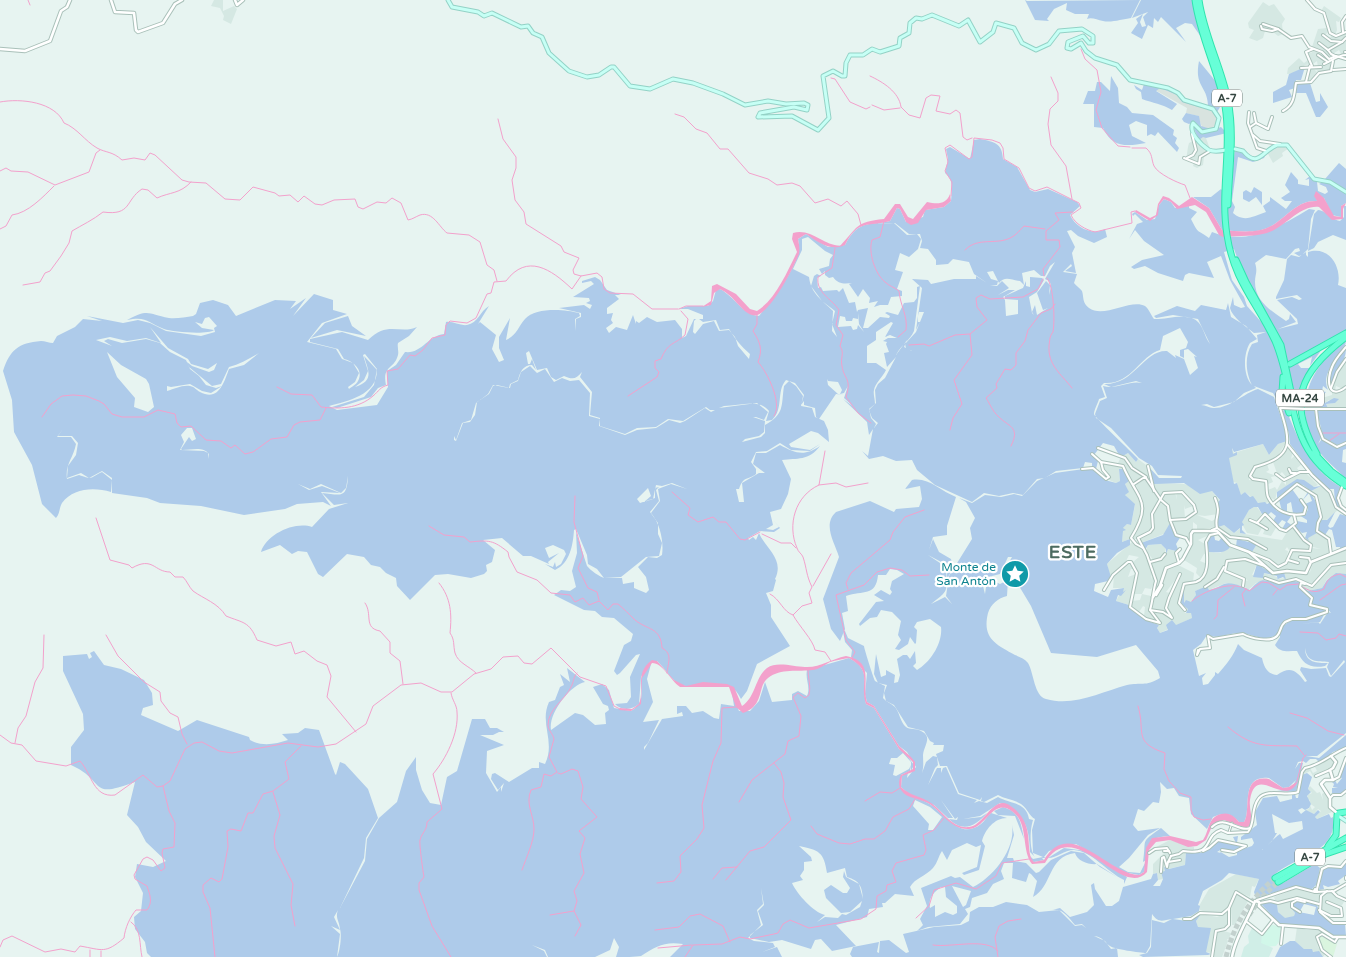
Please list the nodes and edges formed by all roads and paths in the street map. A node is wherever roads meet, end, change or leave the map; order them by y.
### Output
1 (70, 0) edge
2 (111, 0) edge
3 (182, 0) edge
4 (235, 0) edge
5 (244, 0) edge
6 (448, 0) edge
7 (1195, 0) edge
8 (1199, 0) edge
9 (1307, 0) edge
10 (1346, 16) edge
11 (1278, 29) junction
12 (1345, 32) edge
13 (1323, 34) dead end
14 (1346, 38) edge
15 (1342, 42) junction
16 (1319, 43) dead end
17 (0, 49) edge
18 (1313, 49) junction
19 (1328, 50) junction
20 (1346, 53) edge
21 (1318, 55) dead end
22 (1337, 56) junction
23 (1346, 59) edge
24 (1333, 61) junction
25 (1328, 62) junction
26 (1324, 64) dead end
27 (1311, 66) junction
28 (1321, 67) dead end
29 (1301, 68) dead end
30 (1346, 69) edge
31 (1333, 70) junction
32 (1306, 82) junction
33 (1283, 111) dead end
34 (1249, 112) dead end
35 (1254, 113) dead end
36 (1272, 117) dead end
37 (1256, 123) junction
38 (1250, 127) junction
39 (1193, 132) junction
40 (1251, 134) junction
41 (1281, 144) junction
42 (1234, 149) dead end
43 (1211, 150) junction
44 (1227, 150) dead end
45 (1266, 152) junction
46 (1346, 192) edge
47 (1227, 200) junction
48 (1231, 249) junction
49 (1346, 333) edge
50 (1346, 337) edge
51 (1346, 347) edge
52 (1346, 360) edge
53 (1290, 364) dead end
54 (1283, 377) dead end
55 (1346, 387) edge
56 (1331, 389) junction
57 (1316, 409) junction
58 (1346, 409) edge
59 (1299, 433) junction
60 (1346, 443) edge
61 (1287, 444) junction
62 (1098, 448) dead end
63 (1092, 454) dead end
64 (1318, 457) junction
65 (1101, 462) junction
66 (1148, 466) dead end
67 (1082, 469) dead end
68 (1288, 469) dead end
69 (1310, 472) junction
70 (1276, 474) dead end
71 (1297, 474) junction
72 (1146, 478) junction
73 (1346, 482) edge
74 (1134, 485) junction
75 (1344, 487) edge
76 (1154, 491) junction
77 (1215, 498) dead end
78 (1161, 500) junction
79 (1301, 500) dead end
80 (1274, 503) junction
81 (1346, 510) edge
82 (1346, 514) edge
83 (1294, 515) junction
84 (1170, 520) junction
85 (1250, 520) dead end
86 (1257, 523) junction
87 (1294, 527) junction
88 (1217, 528) junction
89 (1267, 529) dead end
90 (1211, 530) junction
91 (1220, 533) junction
92 (1191, 546) junction
93 (1143, 548) junction
94 (1180, 548) dead end
95 (1346, 548) edge
96 (1266, 549) dead end
97 (1249, 552) junction
98 (1165, 554) dead end
99 (1331, 554) junction
100 (1300, 557) dead end
101 (1288, 560) junction
102 (1150, 562) junction
103 (1179, 563) junction
104 (1298, 563) dead end
105 (1346, 563) edge
106 (1311, 564) junction
107 (1265, 566) junction
108 (1224, 567) junction
109 (1180, 574) dead end
110 (1266, 578) dead end
111 (1306, 584) junction
112 (1244, 586) dead end
113 (1205, 587) dead end
114 (1104, 590) dead end
115 (1153, 597) junction
116 (1150, 610) junction
117 (1185, 610) dead end
118 (1197, 656) dead end
119 (1346, 748) edge
120 (1331, 756) junction
121 (1346, 758) edge
122 (1330, 770) junction
123 (1316, 776) dead end
124 (1333, 780) junction
125 (1346, 791) edge
126 (1330, 798) junction
127 (1346, 812) edge
128 (1338, 814) junction
129 (1346, 821) edge
130 (1232, 823) junction
131 (1212, 827) dead end
132 (1252, 827) junction
133 (1228, 833) junction
134 (1346, 840) edge
135 (1346, 846) edge
136 (1222, 850) dead end
137 (1164, 851) dead end
138 (1198, 851) junction
139 (1149, 853) dead end
140 (1322, 853) junction
141 (1170, 854) junction
142 (1180, 860) dead end
143 (1168, 862) junction
144 (1346, 862) edge
145 (1161, 872) dead end
146 (1277, 880) tunnel mouth
147 (1346, 884) edge
148 (1316, 890) junction
149 (1327, 891) junction
150 (1332, 891) junction
151 (1346, 900) edge
152 (1308, 902) junction
153 (1327, 902) dead end
154 (1257, 903) junction
155 (1320, 904) junction
156 (1230, 908) junction
157 (1320, 910) junction
158 (1300, 912) dead end
159 (1184, 919) dead end
160 (1273, 920) junction
161 (1246, 921) junction
162 (1346, 923) edge
163 (1269, 924) junction
164 (1276, 924) junction
165 (1283, 926) junction
166 (1346, 937) edge
167 (1338, 938) junction
168 (1281, 944) dead end
169 (1325, 955) edge
170 (1212, 957) edge
171 (1232, 957) edge
172 (1331, 957) edge

1 - 17 street
2 - 3 street
4 - 5 street
6 - 39 main road
7 - 47 highway, A-7
8 - 47 highway, A-7
9 - 12 street
10 - 12 street
11 - 11 street
11 - 18 street
13 - 15 street
14 - 15 street
15 - 19 street
16 - 19 street
18 - 22 street
18 - 27 street
19 - 22 street
20 - 22 street
21 - 25 street
22 - 23 street
22 - 24 street
24 - 25 street
24 - 31 street
25 - 26 street
27 - 28 street
27 - 29 street
27 - 32 street
30 - 31 street
31 - 32 street
32 - 33 street
34 - 38 street
35 - 37 street
36 - 37 street
37 - 38 street
38 - 40 street
39 - 43 main road
39 - 43 street
40 - 41 street
40 - 45 street
41 - 45 main road
41 - 46 main road
42 - 45 main road
43 - 44 main road
47 - 48 highway, A-7
48 - 59 highway, A-7
48 - 64 highway, A-7
49 - 53 highway
50 - 64 highway, MA-24
51 - 56 street
52 - 56 street
54 - 59 highway, MA-24
55 - 56 street
57 - 58 street
57 - 60 street
57 - 61 street, bridge
59 - 75 highway, A-7
61 - 69 street
61 - 80 street
62 - 72 street
63 - 65 street
64 - 73 highway, A-7
65 - 67 street
65 - 74 street
66 - 76 street
68 - 71 street
69 - 71 street
69 - 82 street
70 - 71 street
72 - 74 street
72 - 76 street
74 - 93 street
75 - 81 street
76 - 78 street
77 - 88 street
78 - 84 street
78 - 84 street
78 - 93 street
79 - 83 street
80 - 83 street
80 - 99 street
83 - 87 street
84 - 92 street
85 - 86 street
86 - 87 street
86 - 89 street
87 - 101 street
88 - 90 street
88 - 96 street
90 - 91 street
90 - 92 street
91 - 97 street
91 - 117 street
92 - 103 street
93 - 102 street
94 - 103 street
95 - 99 street
97 - 101 street
97 - 107 street
98 - 102 street
99 - 106 street
100 - 106 street
101 - 104 street
102 - 115 street
103 - 115 street
105 - 111 street
106 - 107 street
107 - 108 street
108 - 112 street
108 - 113 street
109 - 116 street
110 - 111 street
111 - 118 street
114 - 116 street
115 - 116 street
119 - 120 street
120 - 122 street
120 - 132 street
121 - 124 street
122 - 123 street
122 - 124 street
124 - 126 street
125 - 126 street
126 - 128 street
127 - 128 highway
128 - 129 main road
128 - 140 highway
130 - 131 street
130 - 132 street
130 - 133 street
132 - 133 street
133 - 138 street
134 - 140 highway, A-7
135 - 140 highway
136 - 138 street
137 - 141 street
138 - 141 street
139 - 141 street
140 - 146 highway, A-7
141 - 143 street
142 - 143 street
143 - 145 street
144 - 148 street
147 - 150 street
148 - 149 street
148 - 154 street
149 - 150 street
149 - 155 street
150 - 151 street
152 - 154 street
152 - 155 street
152 - 158 street
153 - 157 street
154 - 156 street
154 - 160 street
154 - 161 street
155 - 157 street
156 - 159 street
156 - 170 street
157 - 162 street
160 - 163 street
160 - 164 street
161 - 163 street
161 - 171 street
163 - 164 street
164 - 165 street
165 - 167 street
165 - 168 street
166 - 167 street
167 - 169 street
169 - 172 street

